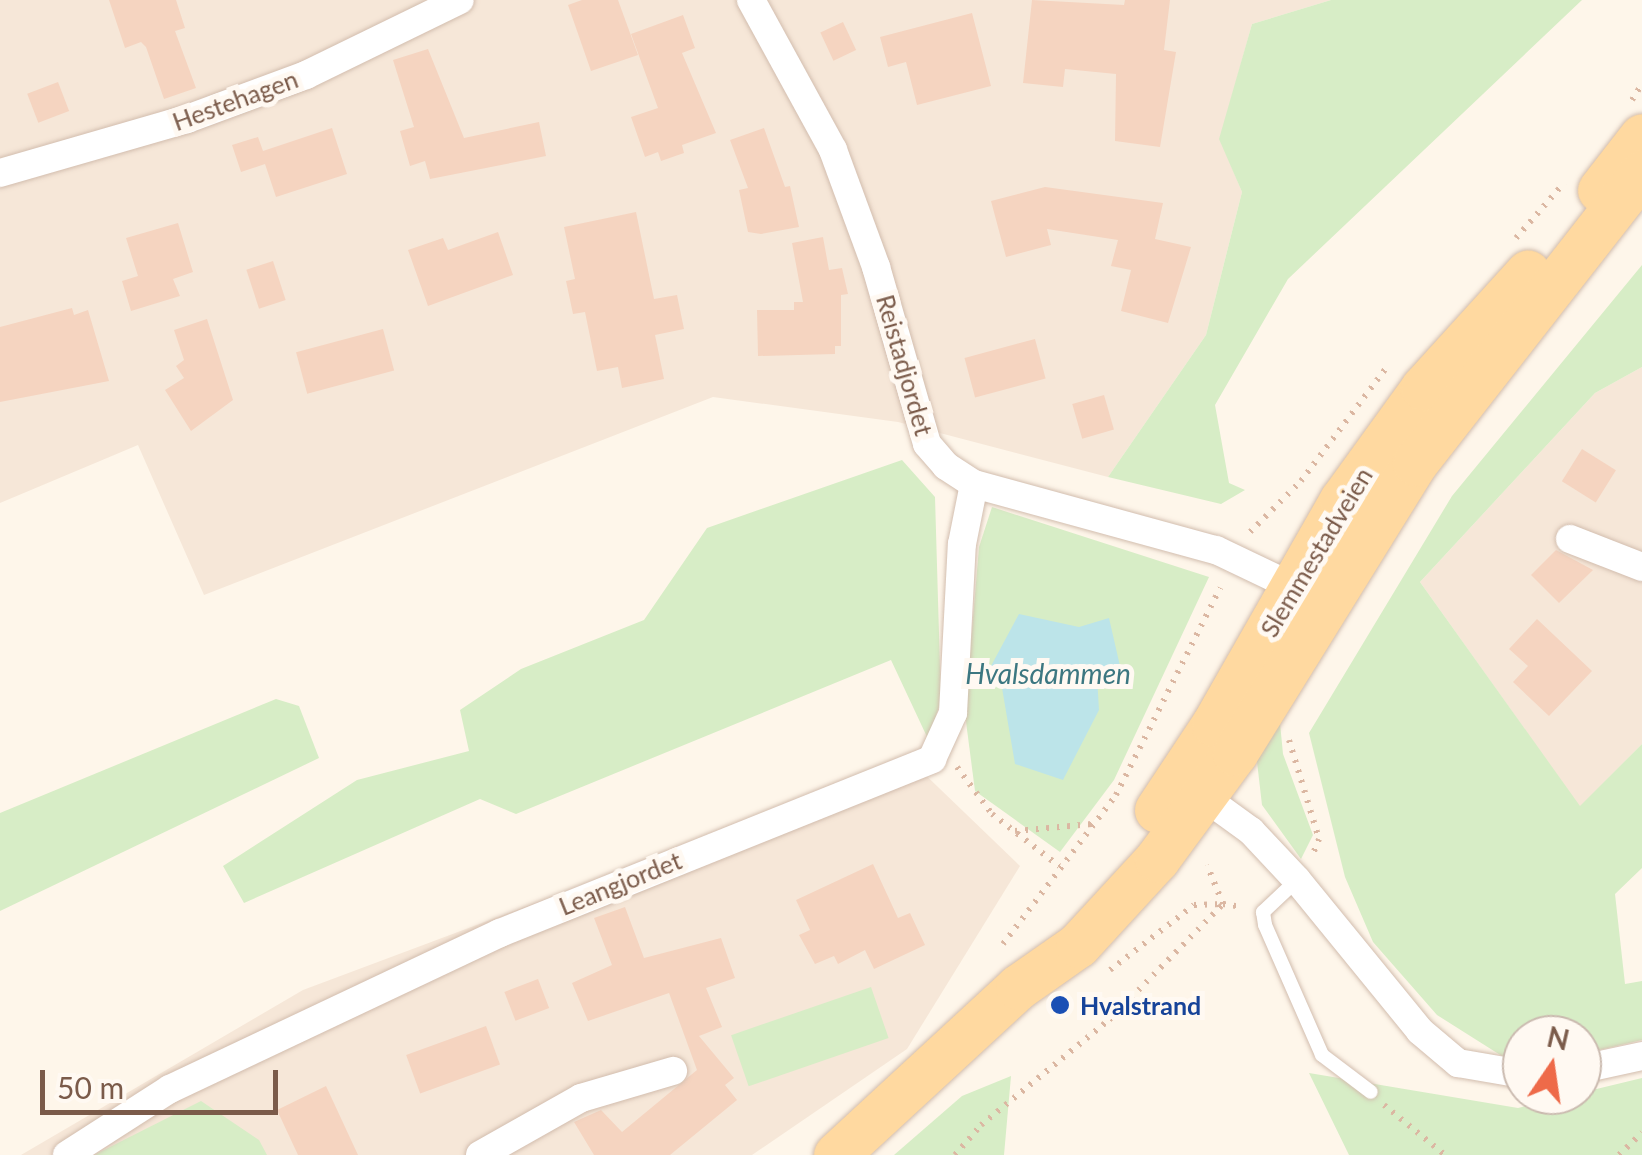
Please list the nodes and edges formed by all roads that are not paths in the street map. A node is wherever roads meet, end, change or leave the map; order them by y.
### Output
1 (460, 0) edge
2 (751, 0) edge
3 (1642, 136) edge
4 (1642, 172) edge
5 (0, 173) edge
6 (974, 484) junction
7 (1570, 538) dead end
8 (1642, 567) edge
9 (1309, 595) junction
10 (1192, 788) junction
11 (1297, 880) junction
12 (1642, 1056) edge
13 (1602, 1065) edge
14 (674, 1071) dead end
15 (1502, 1071) edge
16 (1371, 1092) road end
17 (67, 1155) edge
18 (480, 1155) edge
19 (836, 1155) edge

1 - 5 street, Hestehagen
2 - 6 street, Reistadjordet
3 - 9 main road, Slemmestadveien
4 - 9 main road, Slemmestadveien
6 - 9 street, Reistadjordet
6 - 17 street, Leangjordet
7 - 8 street
9 - 10 main road, Slemmestadveien
10 - 11 street
10 - 19 main road, Slemmestadveien
11 - 15 street
11 - 16 lane
12 - 13 street
14 - 18 street

